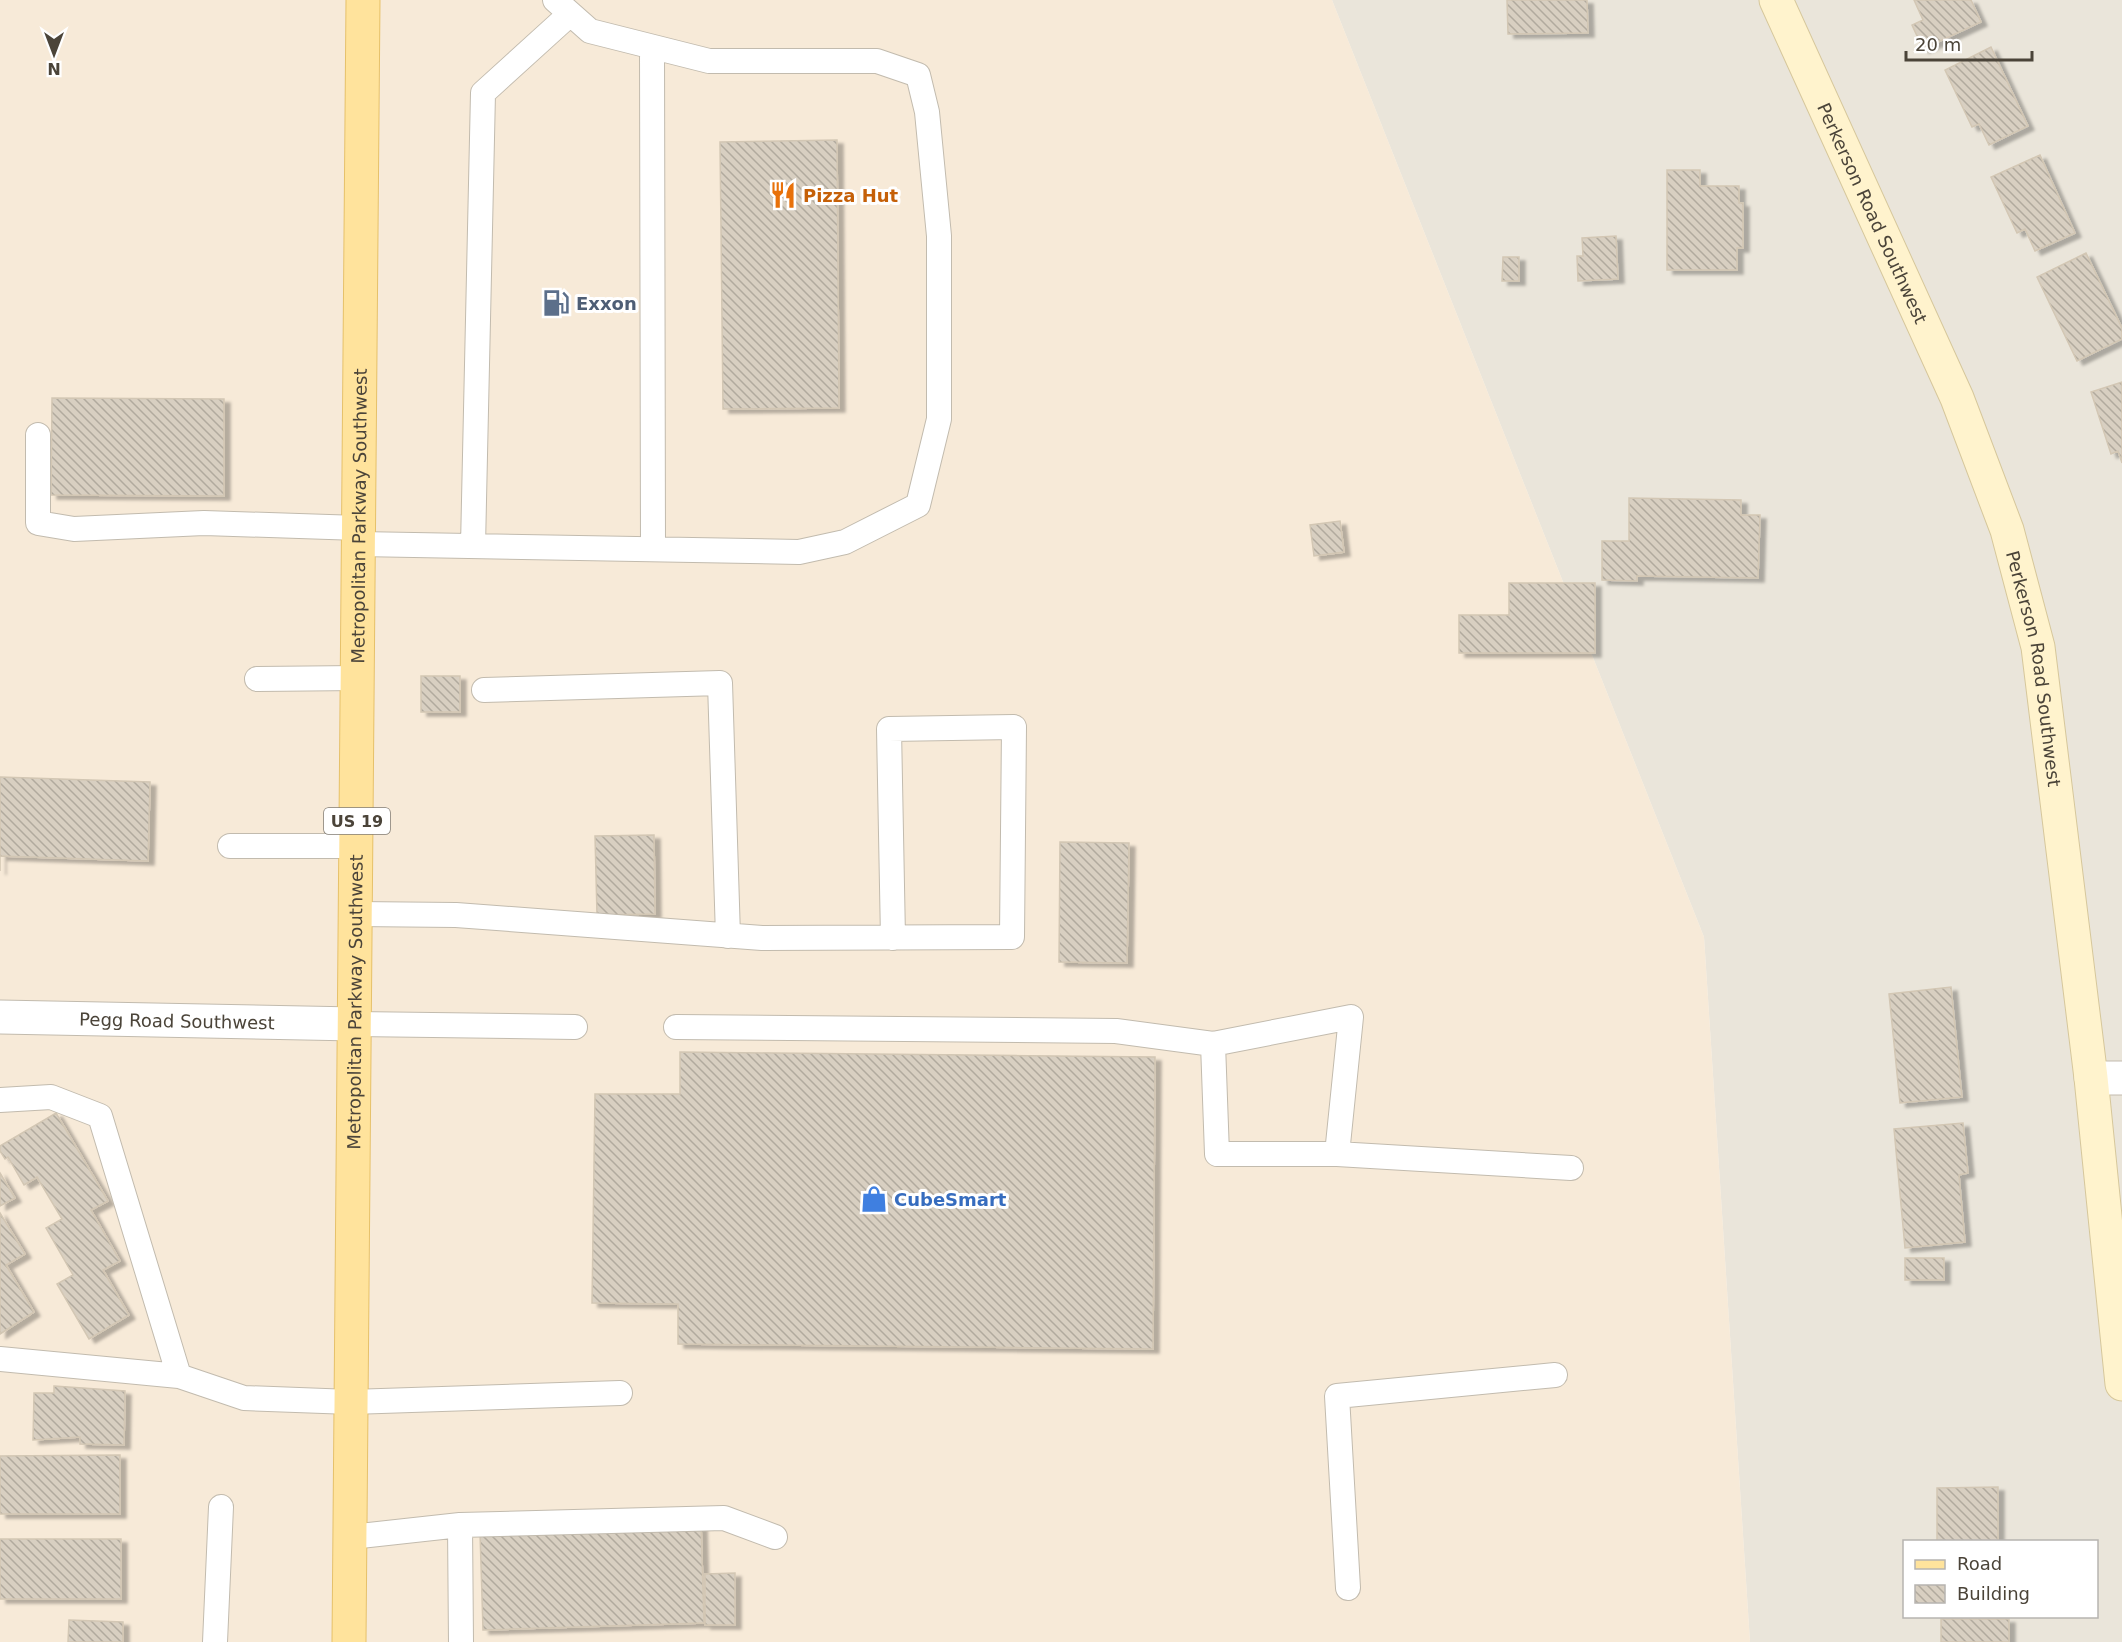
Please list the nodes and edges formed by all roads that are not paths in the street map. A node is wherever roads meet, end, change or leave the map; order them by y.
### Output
1 (363, 0) edge
2 (1776, 0) edge
3 (562, 7) edge
4 (652, 48) junction
5 (38, 435) dead end
6 (359, 536) junction
7 (473, 546) junction
8 (652, 549) junction
9 (257, 678) dead end
10 (358, 678) junction
11 (484, 690) dead end
12 (230, 846) dead end
13 (356, 846) junction
14 (356, 914) junction
15 (729, 936) junction
16 (893, 938) junction
17 (0, 1017) edge
18 (355, 1024) junction
19 (575, 1027) dead end
20 (676, 1027) dead end
21 (1213, 1044) junction
22 (2107, 1078) edge
23 (0, 1100) edge
24 (1337, 1154) junction
25 (1571, 1168) dead end
26 (0, 1359) edge
27 (1555, 1375) dead end
28 (179, 1376) junction
29 (2122, 1384) edge
30 (620, 1393) dead end
31 (351, 1402) junction
32 (221, 1507) dead end
33 (460, 1526) junction
34 (351, 1537) junction
35 (775, 1537) dead end
36 (1348, 1588) dead end
37 (215, 1642) edge
38 (349, 1642) edge
39 (461, 1642) edge

1 - 6 main road, Metropolitan Parkway Southwest / US 19
2 - 22 street, Perkerson Road Southwest
3 - 4 lane
3 - 7 lane
4 - 8 lane
4 - 8 lane
5 - 6 lane
6 - 7 lane
6 - 10 main road, Metropolitan Parkway Southwest / US 19
7 - 8 lane
9 - 10 lane
10 - 13 main road, Metropolitan Parkway Southwest / US 19
11 - 15 lane
12 - 13 lane
13 - 14 main road, Metropolitan Parkway Southwest / US 19
14 - 15 lane
14 - 18 main road, Metropolitan Parkway Southwest / US 19
15 - 16 lane
16 - 16 lane
17 - 18 street, Pegg Road Southwest
18 - 19 lane
18 - 31 main road, Metropolitan Parkway Southwest / US 19
20 - 21 lane
21 - 24 lane
21 - 24 lane
22 - 29 street, Perkerson Road Southwest
23 - 28 lane
24 - 25 lane
26 - 28 lane
27 - 36 lane
28 - 31 lane
30 - 31 lane
31 - 34 main road, Metropolitan Parkway Southwest / US 19
32 - 37 lane
33 - 34 lane
33 - 35 lane
33 - 39 lane
34 - 38 main road, Metropolitan Parkway Southwest / US 19

